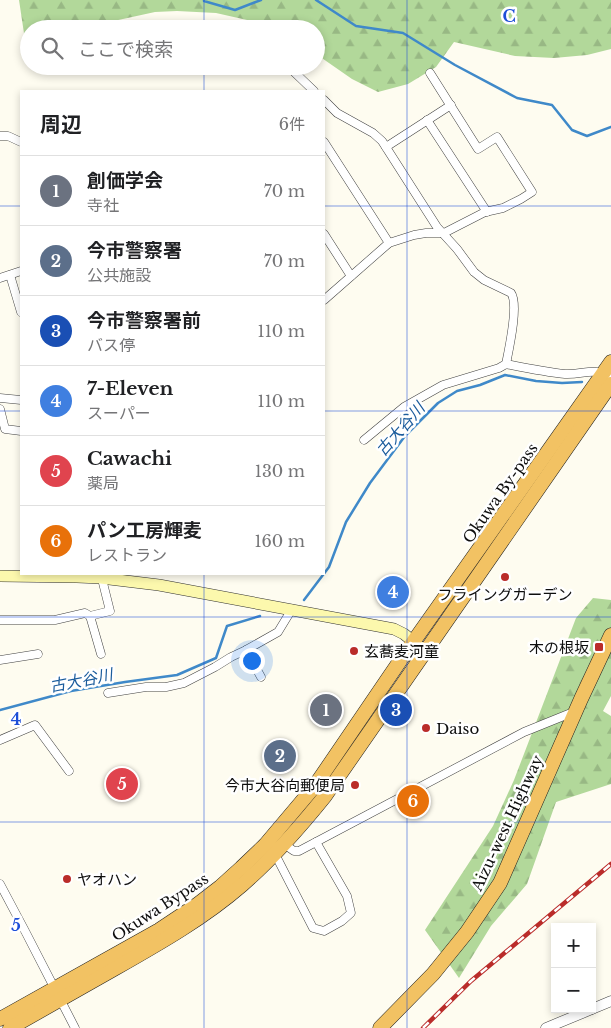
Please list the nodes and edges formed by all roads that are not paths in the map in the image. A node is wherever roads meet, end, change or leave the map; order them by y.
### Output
1 (430, 74) dead end
2 (297, 75) edge
3 (313, 90) edge
4 (325, 104) edge
5 (451, 105) junction
6 (427, 120) junction
7 (0, 136) edge
8 (20, 142) edge
9 (325, 144) edge
10 (386, 147) junction
11 (487, 212) junction
12 (443, 233) junction
13 (325, 236) edge
14 (389, 243) junction
15 (20, 271) edge
16 (10, 275) junction
17 (351, 276) junction
18 (0, 278) edge
19 (325, 299) edge
20 (20, 309) edge
21 (506, 364) junction
22 (609, 374) edge
23 (0, 398) edge
24 (20, 400) edge
25 (0, 409) edge
26 (20, 431) edge
27 (364, 440) dead end
28 (0, 576) edge
29 (101, 576) edge
30 (292, 610) junction
31 (90, 616) junction
32 (0, 620) edge
33 (611, 635) edge
34 (414, 642) junction
35 (246, 650) junction
36 (426, 652) junction
37 (38, 654) dead end
38 (101, 654) dead end
39 (0, 660) edge
40 (260, 677) dead end
41 (108, 693) dead end
42 (576, 711) junction
43 (0, 740) edge
44 (68, 771) dead end
45 (300, 804) junction
46 (311, 813) junction
47 (316, 842) junction
48 (279, 849) junction
49 (0, 884) edge
50 (57, 994) junction
51 (611, 1001) edge
52 (596, 1007) edge
53 (582, 1013) edge
54 (0, 1019) edge
55 (10, 1028) edge
56 (75, 1028) edge
57 (380, 1028) edge
58 (546, 1028) edge

1 - 5 street
2 - 3 street
4 - 10 street
5 - 6 street
5 - 11 street
6 - 10 street
6 - 11 street
7 - 8 street
9 - 14 street
10 - 12 street
11 - 12 street
12 - 14 street
12 - 21 street
13 - 17 street
14 - 17 street
15 - 16 street
16 - 18 street
16 - 20 street
17 - 19 street
21 - 22 street
21 - 27 street
22 - 34 highway, Okuwa By-pass
22 - 36 highway, Okuwa By-pass
23 - 24 street
25 - 26 street
28 - 29 main road
29 - 30 main road
29 - 31 street
30 - 34 main road
30 - 35 street
31 - 32 street
31 - 38 street
33 - 42 highway, Aizu-west Highway
34 - 36 main road
34 - 45 highway, Okuwa Bypass
35 - 40 street
35 - 41 street
36 - 46 highway, Okuwa Bypass
37 - 39 street
42 - 47 street
42 - 57 highway, Aizu-west Highway
43 - 44 street
45 - 46 highway
45 - 50 highway, Okuwa Bypass
46 - 48 highway, Okuwa Bypass
47 - 48 street
47 - 48 street
48 - 50 highway, Okuwa Bypass
49 - 50 street
50 - 54 highway, Okuwa Bypass
50 - 55 highway, Okuwa Bypass
50 - 56 street
51 - 52 street
53 - 58 street

